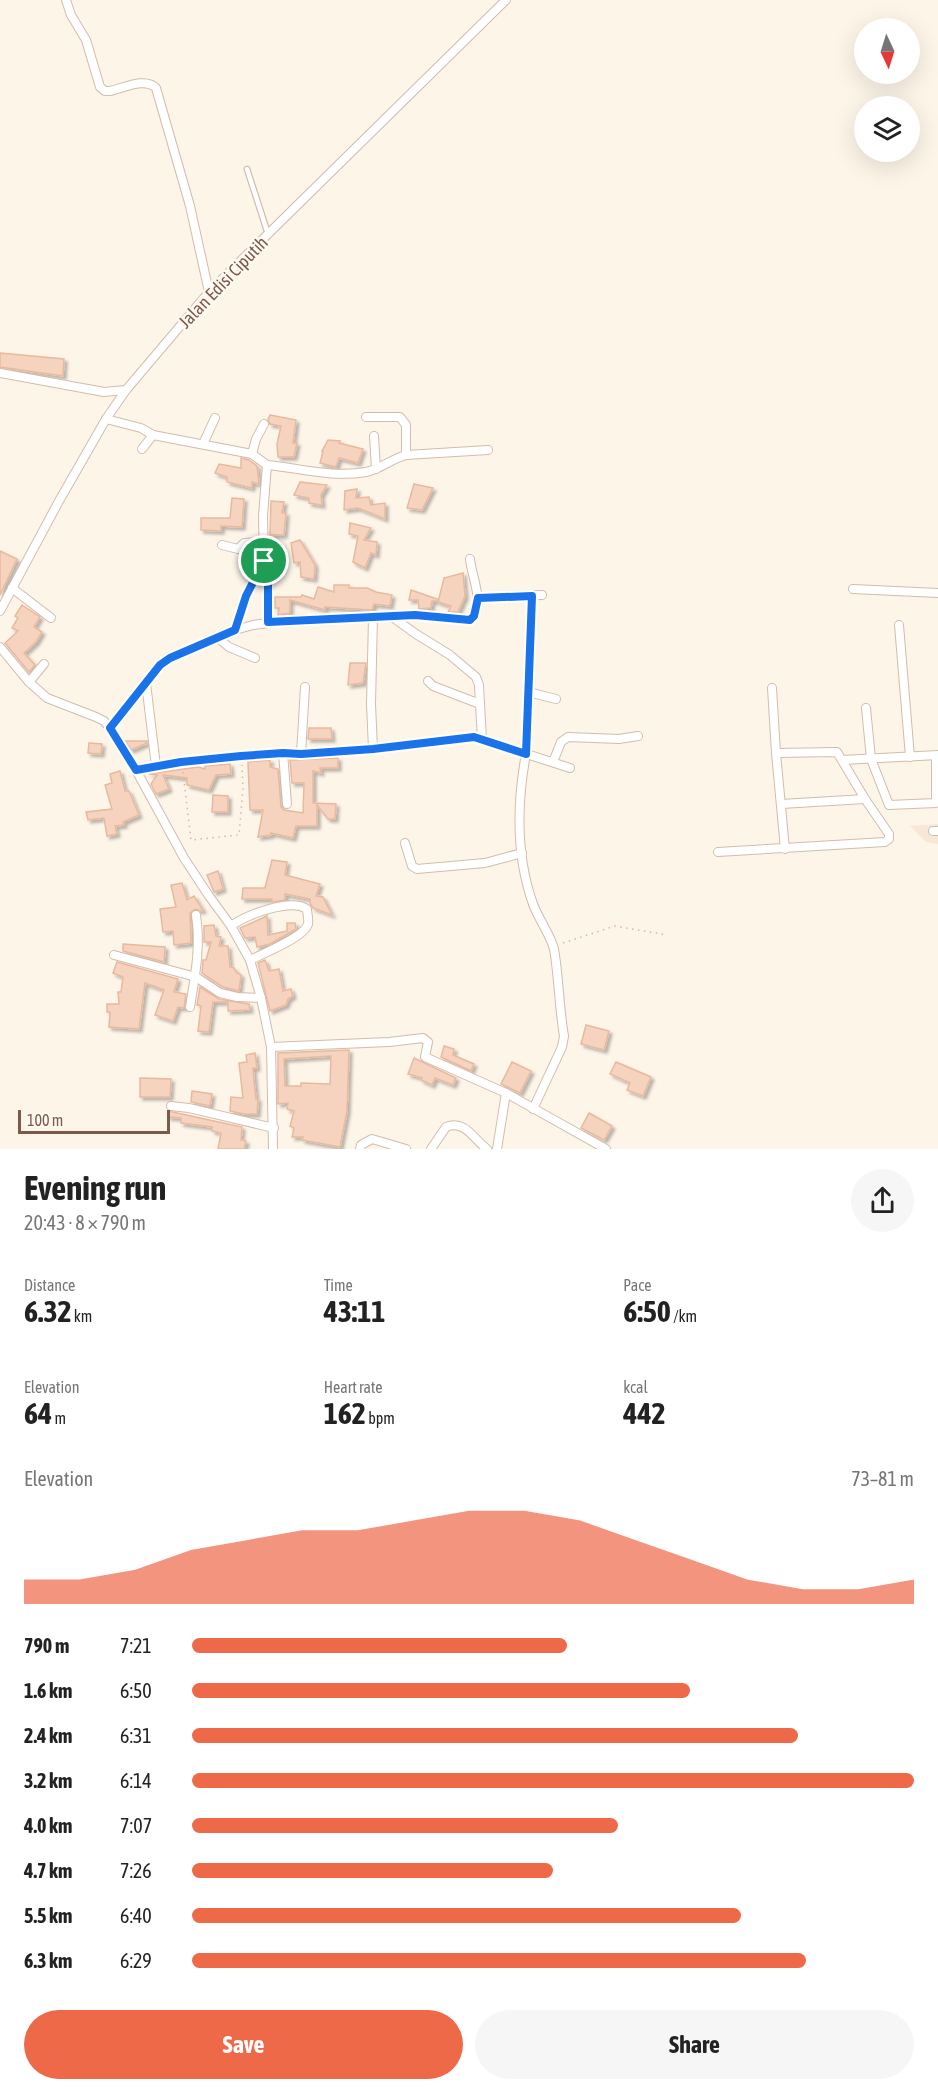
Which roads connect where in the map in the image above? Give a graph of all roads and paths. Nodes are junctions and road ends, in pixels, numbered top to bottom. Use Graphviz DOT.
graph roads {
  1 [pos="66,0"];
  2 [pos="506,0"];
  3 [pos="247,169"];
  4 [pos="268,234"];
  5 [pos="209,292"];
  6 [pos="0,373"];
  7 [pos="126,390"];
  8 [pos="366,417"];
  9 [pos="215,418"];
  10 [pos="106,419"];
  11 [pos="264,424"];
  12 [pos="153,435"];
  13 [pos="374,436"];
  14 [pos="203,444"];
  15 [pos="142,449"];
  16 [pos="488,450"];
  17 [pos="252,454"];
  18 [pos="406,455"];
  19 [pos="267,465"];
  20 [pos="376,469"];
  21 [pos="263,542"];
  22 [pos="222,545"];
  23 [pos="470,559"];
  24 [pos="264,561"];
  25 [pos="12,588"];
  26 [pos="853,589"];
  27 [pos="938,593"];
  28 [pos="542,595"];
  29 [pos="532,596"];
  30 [pos="478,598"];
  31 [pos="1,607"];
  32 [pos="390,616"];
  33 [pos="373,617"];
  34 [pos="51,618"];
  35 [pos="268,622"];
  36 [pos="899,625"];
  37 [pos="235,630"];
  38 [pos="219,638"];
  39 [pos="0,647"];
  40 [pos="255,658"];
  41 [pos="44,664"];
  42 [pos="28,681"];
  43 [pos="428,681"];
  44 [pos="146,683"];
  45 [pos="305,687"];
  46 [pos="772,688"];
  47 [pos="528,692"];
  48 [pos="556,699"];
  49 [pos="480,704"];
  50 [pos="866,708"];
  51 [pos="110,728"];
  52 [pos="638,736"];
  53 [pos="482,739"];
  54 [pos="373,749"];
  55 [pos="283,753"];
  56 [pos="776,753"];
  57 [pos="301,754"];
  58 [pos="526,754"];
  59 [pos="937,755"];
  60 [pos="241,756"];
  61 [pos="910,757"];
  62 [pos="870,759"];
  63 [pos="842,760"];
  64 [pos="181,762"];
  65 [pos="553,762"];
  66 [pos="156,766"];
  67 [pos="570,768"];
  68 [pos="136,770"];
  69 [pos="865,799"];
  70 [pos="287,804"];
  71 [pos="781,804"];
  72 [pos="405,843"];
  73 [pos="785,849"];
  74 [pos="718,852"];
  75 [pos="522,853"];
  76 [pos="196,915"];
  77 [pos="231,926"];
  78 [pos="667,935"];
  79 [pos="554,947"];
  80 [pos="114,955"];
  81 [pos="250,960"];
  82 [pos="196,977"];
  83 [pos="261,998"];
  84 [pos="190,1007"];
  85 [pos="272,1047"];
  86 [pos="506,1093"];
  87 [pos="171,1106"];
  88 [pos="533,1109"];
  89 [pos="274,1128"];
  90 [pos="273,1149"];
  91 [pos="360,1149"];
  92 [pos="406,1149"];
  93 [pos="431,1149"];
  94 [pos="487,1149"];
  95 [pos="497,1149"];
  96 [pos="606,1149"];
  1 -- 5 [label="street"];
  2 -- 4 [label="street, Jalan Edisi Ciputih"];
  3 -- 4 [label="lane"];
  4 -- 5 [label="street, Jalan Edisi Ciputih"];
  5 -- 7 [label="street, Jalan Edisi Ciputih"];
  6 -- 7 [label="street"];
  7 -- 10 [label="street, Jalan Edisi Ciputih"];
  8 -- 18 [label="street"];
  9 -- 14 [label="street"];
  10 -- 12 [label="street"];
  10 -- 25 [label="street, Jalan Edisi Ciputih"];
  11 -- 17 [label="street"];
  12 -- 14 [label="street"];
  12 -- 15 [label="street"];
  13 -- 20 [label="street"];
  14 -- 17 [label="street"];
  16 -- 18 [label="street"];
  17 -- 19 [label="street"];
  18 -- 20 [label="street"];
  19 -- 20 [label="street"];
  19 -- 21 [label="street"];
  21 -- 22 [label="street"];
  21 -- 24 [label="street"];
  23 -- 30 [label="street"];
  24 -- 35 [label="street"];
  24 -- 37 [label="street"];
  25 -- 31 [label="street, Jalan Edisi Ciputih"];
  25 -- 34 [label="street"];
  26 -- 27 [label="street"];
  28 -- 29 [label="street"];
  29 -- 30 [label="street"];
  29 -- 47 [label="street"];
  30 -- 32 [label="street"];
  32 -- 33 [label="street"];
  32 -- 49 [label="street"];
  33 -- 35 [label="street"];
  33 -- 54 [label="street"];
  35 -- 37 [label="street"];
  36 -- 61 [label="street"];
  37 -- 38 [label="street"];
  38 -- 40 [label="street"];
  38 -- 44 [label="street"];
  39 -- 42 [label="street"];
  41 -- 42 [label="street"];
  42 -- 51 [label="street"];
  43 -- 49 [label="street"];
  44 -- 51 [label="street"];
  44 -- 66 [label="street"];
  45 -- 57 [label="street"];
  46 -- 56 [label="street"];
  47 -- 48 [label="street"];
  47 -- 58 [label="street"];
  49 -- 53 [label="street"];
  50 -- 62 [label="street"];
  51 -- 68 [label="street"];
  52 -- 65 [label="street"];
  53 -- 54 [label="street"];
  53 -- 58 [label="street"];
  54 -- 57 [label="street"];
  55 -- 57 [label="street"];
  55 -- 60 [label="street"];
  55 -- 70 [label="street"];
  56 -- 63 [label="street"];
  56 -- 71 [label="street"];
  58 -- 65 [label="street"];
  58 -- 75 [label="street"];
  59 -- 61 [label="street"];
  59 -- 62 [label="street"];
  60 -- 64 [label="street"];
  60 -- 64 [label="path"];
  61 -- 62 [label="street"];
  62 -- 63 [label="street"];
  63 -- 69 [label="street"];
  64 -- 66 [label="street"];
  65 -- 67 [label="street"];
  66 -- 68 [label="street"];
  68 -- 77 [label="street"];
  69 -- 71 [label="street"];
  69 -- 73 [label="street"];
  71 -- 73 [label="street"];
  72 -- 75 [label="street"];
  73 -- 74 [label="street"];
  75 -- 79 [label="street"];
  76 -- 82 [label="street"];
  77 -- 81 [label="street"];
  77 -- 81 [label="street"];
  78 -- 79 [label="path"];
  79 -- 88 [label="street"];
  80 -- 82 [label="street"];
  81 -- 83 [label="street"];
  82 -- 83 [label="street"];
  82 -- 84 [label="street"];
  83 -- 85 [label="street"];
  85 -- 86 [label="street"];
  85 -- 89 [label="street"];
  86 -- 88 [label="street"];
  86 -- 95 [label="street"];
  87 -- 89 [label="street"];
  88 -- 96 [label="street"];
  89 -- 90 [label="street"];
  91 -- 92 [label="street"];
  93 -- 94 [label="street"];
}
